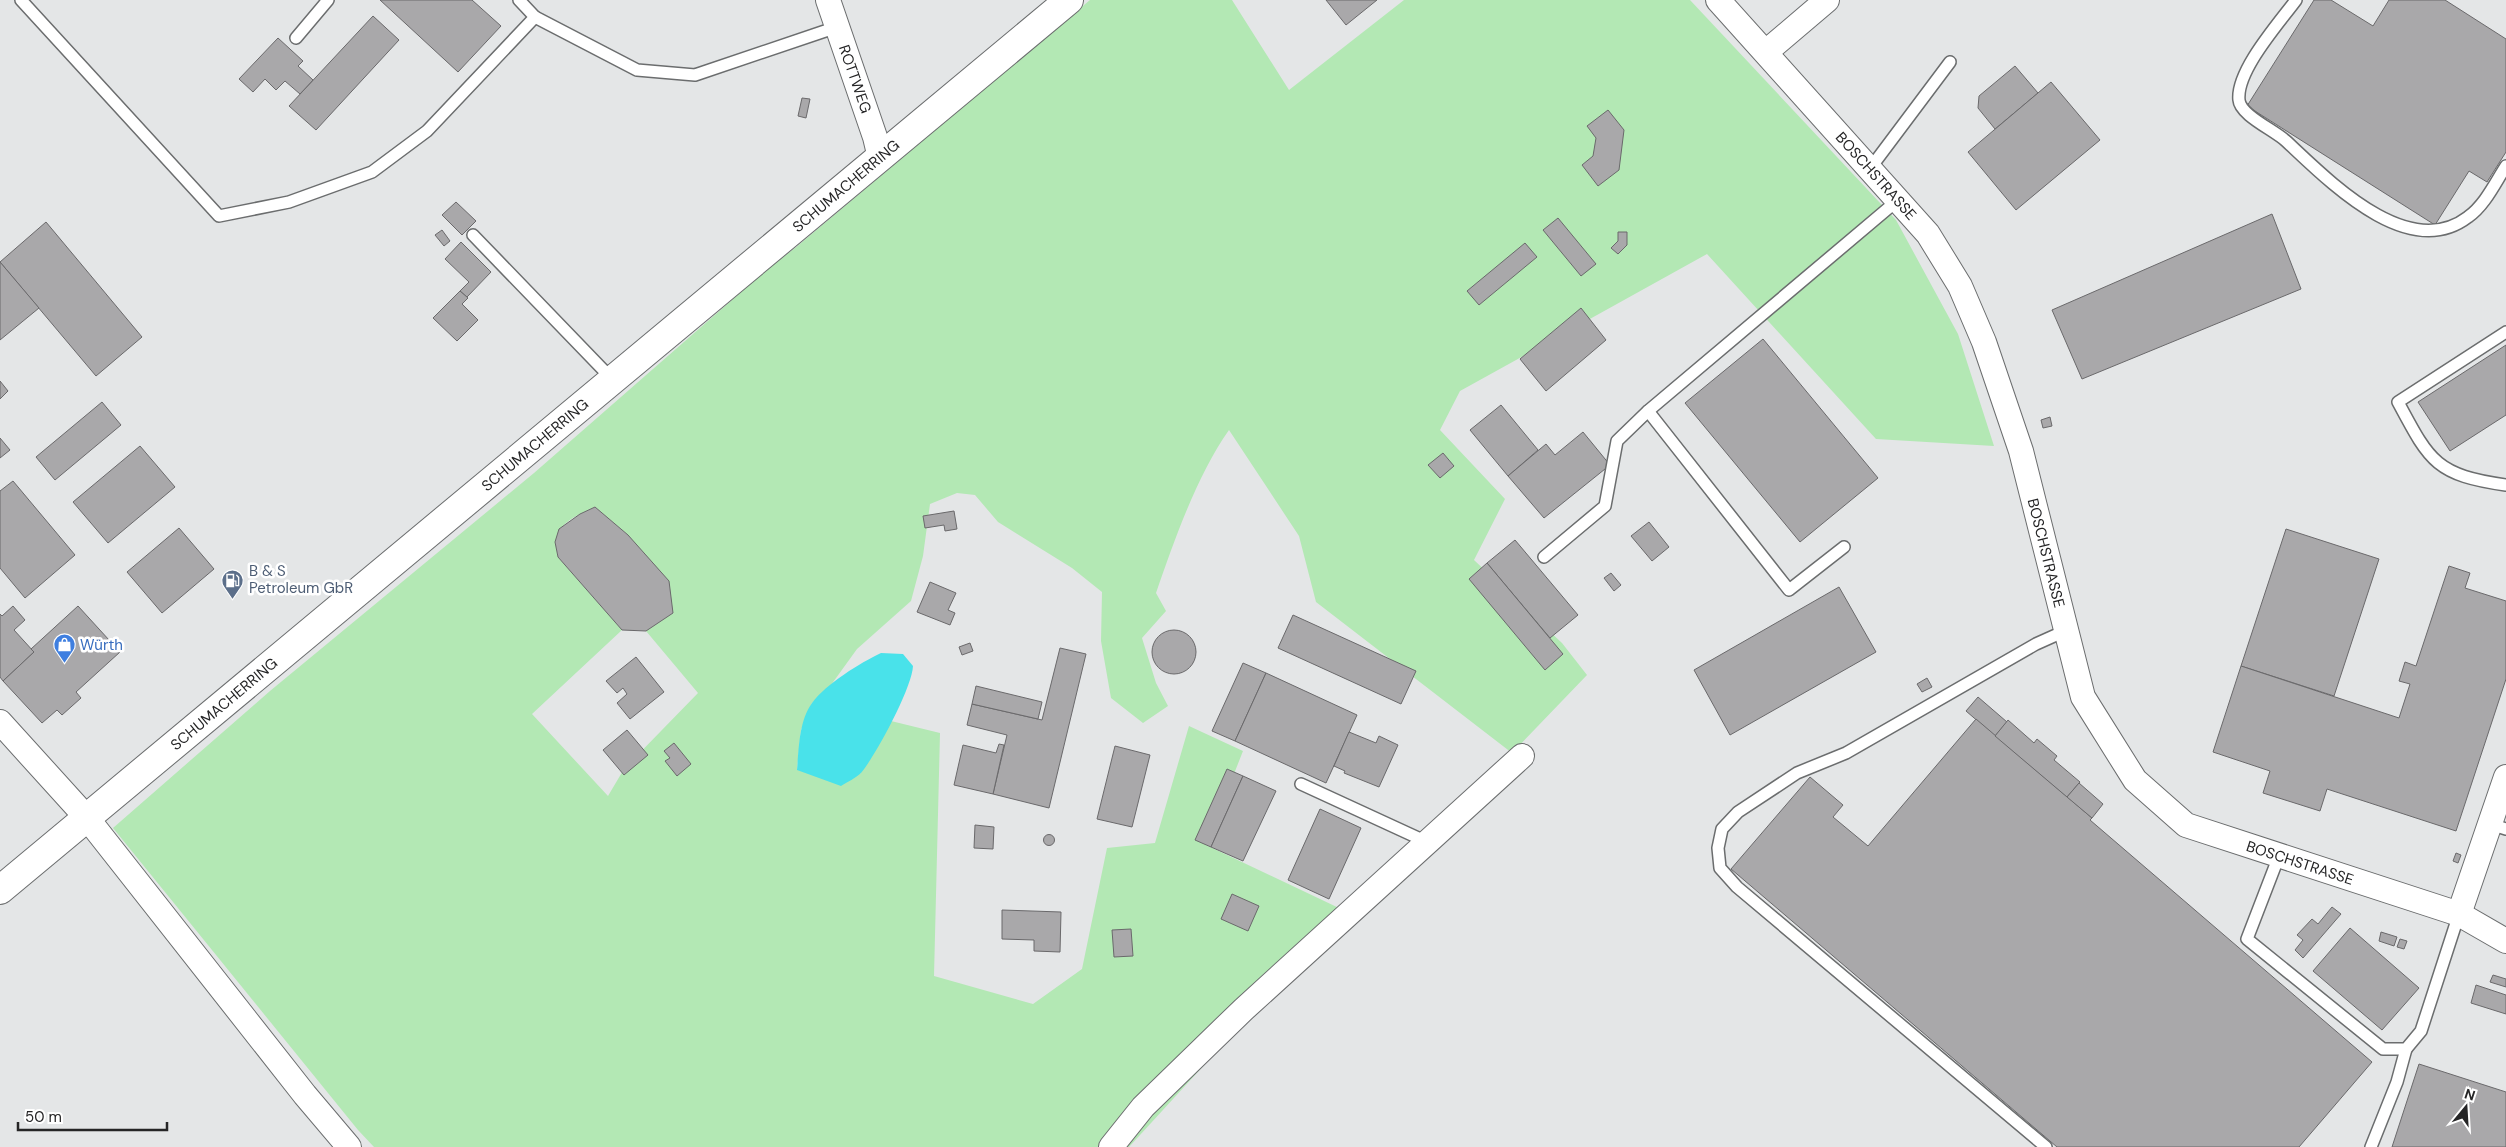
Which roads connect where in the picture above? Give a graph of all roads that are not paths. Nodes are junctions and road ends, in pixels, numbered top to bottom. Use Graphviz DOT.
graph roads {
  1 [pos="22,0"];
  2 [pos="328,0"];
  3 [pos="519,0"];
  4 [pos="828,0"];
  5 [pos="1069,0"];
  6 [pos="1718,0"];
  7 [pos="1827,0"];
  8 [pos="2296,0"];
  9 [pos="535,17"];
  10 [pos="837,27"];
  11 [pos="296,38"];
  12 [pos="1766,52"];
  13 [pos="1950,62"];
  14 [pos="880,158"];
  15 [pos="2506,166"];
  16 [pos="1869,170"];
  17 [pos="1898,200"];
  18 [pos="473,234"];
  19 [pos="2506,332"];
  20 [pos="613,380"];
  21 [pos="1648,411"];
  22 [pos="2506,485"];
  23 [pos="1844,547"];
  24 [pos="1544,557"];
  25 [pos="2065,631"];
  26 [pos="0,722"];
  27 [pos="1522,756"];
  28 [pos="1301,784"];
  29 [pos="2505,785"];
  30 [pos="87,818"];
  31 [pos="2498,826"];
  32 [pos="1427,842"];
  33 [pos="2279,856"];
  34 [pos="0,890"];
  35 [pos="2459,914"];
  36 [pos="2506,941"];
  37 [pos="2406,1049"];
  38 [pos="349,1147"];
  39 [pos="1111,1147"];
  40 [pos="2046,1147"];
  41 [pos="2371,1147"];
  1 -- 9 [label="lane"];
  2 -- 11 [label="lane"];
  3 -- 9 [label="lane"];
  4 -- 10 [label="street, ROTTWEG"];
  5 -- 14 [label="main road, SCHUMACHERRING"];
  6 -- 12 [label="street, BOSCHSTRASSE"];
  7 -- 12 [label="street"];
  8 -- 15 [label="lane"];
  9 -- 10 [label="lane"];
  10 -- 14 [label="street, ROTTWEG"];
  12 -- 16 [label="street, BOSCHSTRASSE"];
  13 -- 16 [label="lane"];
  14 -- 20 [label="main road, SCHUMACHERRING"];
  16 -- 17 [label="street, BOSCHSTRASSE"];
  17 -- 21 [label="lane"];
  17 -- 25 [label="street, BOSCHSTRASSE"];
  18 -- 20 [label="lane"];
  19 -- 22 [label="lane"];
  20 -- 30 [label="main road, SCHUMACHERRING"];
  21 -- 23 [label="lane"];
  21 -- 24 [label="lane"];
  25 -- 33 [label="street, BOSCHSTRASSE"];
  25 -- 40 [label="lane"];
  26 -- 30 [label="street"];
  27 -- 32 [label="street"];
  28 -- 32 [label="lane"];
  29 -- 31 [label="street"];
  30 -- 34 [label="main road, SCHUMACHERRING"];
  30 -- 38 [label="street"];
  31 -- 35 [label="street"];
  32 -- 39 [label="street"];
  33 -- 35 [label="street, BOSCHSTRASSE"];
  33 -- 37 [label="lane"];
  35 -- 36 [label="street, BOSCHSTRASSE"];
  35 -- 37 [label="lane"];
  37 -- 41 [label="lane"];
}
